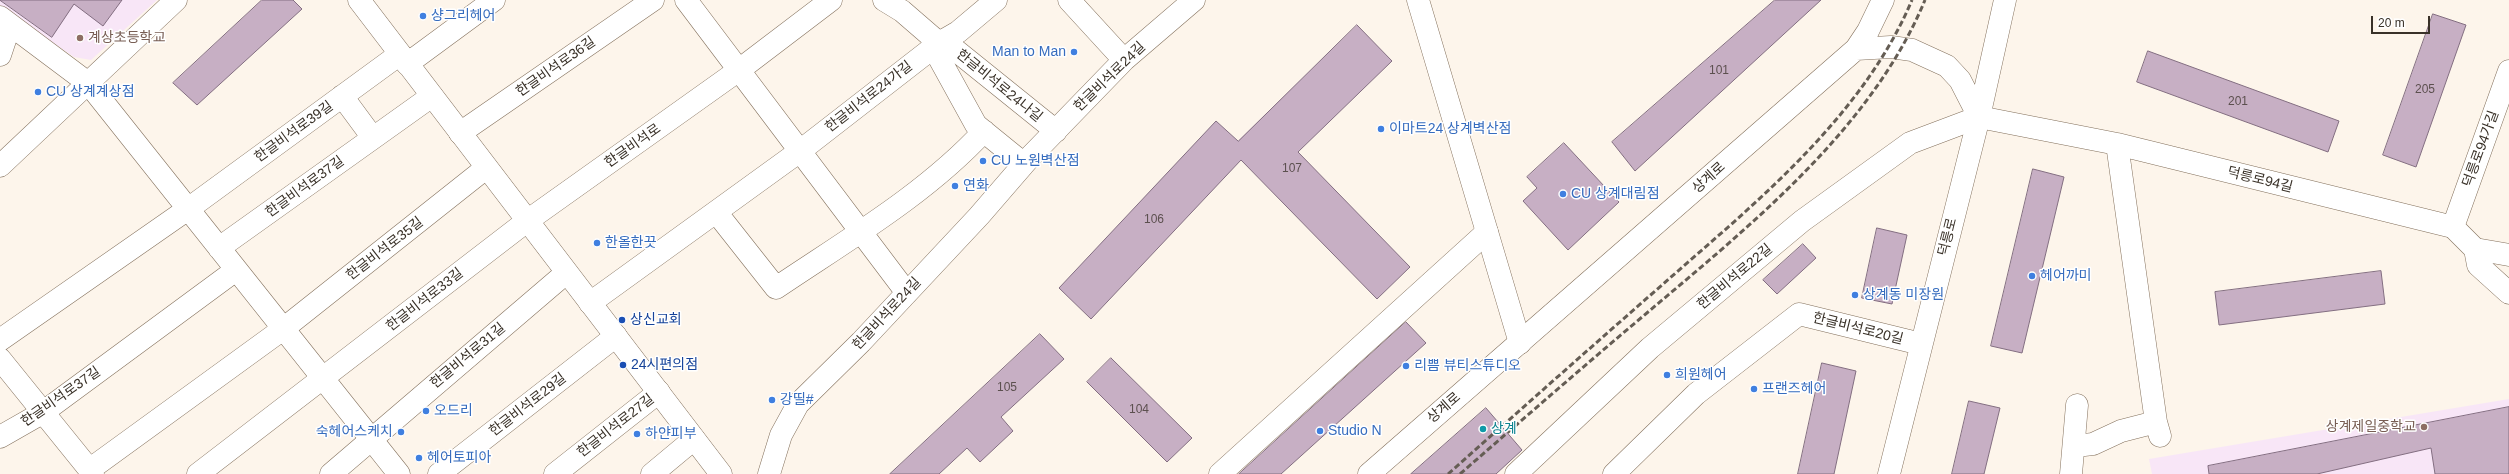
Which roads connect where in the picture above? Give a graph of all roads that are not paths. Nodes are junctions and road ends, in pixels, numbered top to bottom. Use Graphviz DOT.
graph roads {
  1 [pos="176,0"];
  2 [pos="359,0"];
  3 [pos="494,0"];
  4 [pos="653,0"];
  5 [pos="686,0"];
  6 [pos="831,0"];
  7 [pos="884,0"];
  8 [pos="996,0"];
  9 [pos="1069,0"];
  10 [pos="1418,0"];
  11 [pos="1883,0"];
  12 [pos="2005,0"];
  13 [pos="1181,3"];
  14 [pos="5,21"];
  15 [pos="938,43"];
  16 [pos="1856,49"];
  17 [pos="0,55"];
  18 [pos="404,59"];
  19 [pos="1124,60"];
  20 [pos="739,70"];
  21 [pos="2509,71"];
  22 [pos="88,83"];
  23 [pos="342,96"];
  24 [pos="432,96"];
  25 [pos="1979,117"];
  26 [pos="984,131"];
  27 [pos="1056,131"];
  28 [pos="460,133"];
  29 [pos="373,138"];
  30 [pos="2118,144"];
  31 [pos="800,151"];
  32 [pos="1024,164"];
  33 [pos="0,166"];
  34 [pos="486,168"];
  35 [pos="188,209"];
  36 [pos="716,212"];
  37 [pos="526,221"];
  38 [pos="2453,227"];
  39 [pos="860,232"];
  40 [pos="1487,232"];
  41 [pos="219,248"];
  42 [pos="2474,249"];
  43 [pos="2509,255"];
  44 [pos="236,270"];
  45 [pos="566,273"];
  46 [pos="907,293"];
  47 [pos="2509,293"];
  48 [pos="590,303"];
  49 [pos="283,329"];
  50 [pos="616,336"];
  51 [pos="0,340"];
  52 [pos="1520,343"];
  53 [pos="1921,344"];
  54 [pos="0,358"];
  55 [pos="323,380"];
  56 [pos="659,392"];
  57 [pos="2077,405"];
  58 [pos="42,413"];
  59 [pos="0,437"];
  60 [pos="694,439"];
  61 [pos="370,440"];
  62 [pos="2074,446"];
  63 [pos="91,472"];
  64 [pos="198,474"];
  65 [pos="331,474"];
  66 [pos="399,474"];
  67 [pos="439,474"];
  68 [pos="555,474"];
  69 [pos="652,474"];
  70 [pos="721,474"];
  71 [pos="769,474"];
  72 [pos="1220,474"];
  73 [pos="1369,474"];
  74 [pos="1516,474"];
  75 [pos="1614,474"];
  76 [pos="1889,474"];
  77 [pos="2071,474"];
  1 -- 22 [label="street"];
  2 -- 18 [label="street"];
  3 -- 18 [label="street"];
  4 -- 28 [label="street, 한글비석로36길"];
  5 -- 20 [label="street"];
  6 -- 20 [label="street"];
  7 -- 15 [label="street, 한글비석로24나길"];
  8 -- 15 [label="street, 한글비석로24나길"];
  9 -- 19 [label="street"];
  10 -- 40 [label="street"];
  11 -- 16 [label="street, 상계로"];
  12 -- 25 [label="street, 덕릉로"];
  13 -- 19 [label="street, 한글비석로24길"];
  14 -- 17 [label="street"];
  14 -- 22 [label="street"];
  15 -- 26 [label="street"];
  15 -- 27 [label="street, 한글비석로24나길"];
  15 -- 31 [label="street, 한글비석로24가길"];
  16 -- 25 [label="street"];
  16 -- 52 [label="street, 상계로"];
  18 -- 23 [label="street, 한글비석로39길"];
  18 -- 24 [label="street"];
  19 -- 27 [label="street, 한글비석로24길"];
  20 -- 31 [label="street"];
  20 -- 37 [label="street, 한글비석로"];
  21 -- 38 [label="street, 덕릉로94가길"];
  22 -- 33 [label="street"];
  22 -- 35 [label="street"];
  23 -- 29 [label="street"];
  23 -- 35 [label="street, 한글비석로39길"];
  24 -- 28 [label="street"];
  24 -- 29 [label="street, 한글비석로37길"];
  25 -- 30 [label="street, 덕릉로94길"];
  25 -- 53 [label="street, 덕릉로"];
  25 -- 74 [label="street, 한글비석로22길"];
  26 -- 32 [label="street"];
  26 -- 39 [label="street"];
  27 -- 32 [label="street, 한글비석로24길"];
  28 -- 34 [label="street"];
  29 -- 41 [label="street, 한글비석로37길"];
  30 -- 38 [label="street, 덕릉로94길"];
  30 -- 62 [label="street"];
  31 -- 36 [label="street"];
  31 -- 39 [label="street"];
  32 -- 46 [label="street, 한글비석로24길"];
  34 -- 37 [label="street"];
  34 -- 49 [label="street, 한글비석로35길"];
  35 -- 41 [label="street"];
  35 -- 51 [label="street, 한글비석로39길"];
  36 -- 39 [label="street"];
  36 -- 48 [label="street"];
  37 -- 45 [label="street"];
  37 -- 55 [label="street, 한글비석로33길"];
  38 -- 42 [label="street"];
  39 -- 46 [label="street"];
  40 -- 52 [label="street"];
  40 -- 72 [label="street"];
  41 -- 44 [label="street"];
  42 -- 43 [label="street"];
  42 -- 47 [label="street"];
  44 -- 49 [label="street"];
  44 -- 58 [label="street, 한글비석로37길"];
  45 -- 48 [label="street"];
  45 -- 61 [label="street, 한글비석로31길"];
  46 -- 71 [label="street, 한글비석로24길"];
  48 -- 50 [label="street"];
  49 -- 55 [label="street"];
  49 -- 63 [label="street, 한글비석로35길"];
  50 -- 56 [label="street"];
  50 -- 67 [label="street, 한글비석로29길"];
  52 -- 73 [label="street, 상계로"];
  53 -- 75 [label="street, 한글비석로20길"];
  53 -- 76 [label="street, 덕릉로"];
  54 -- 58 [label="street"];
  55 -- 61 [label="street"];
  55 -- 64 [label="street, 한글비석로33길"];
  56 -- 60 [label="street"];
  56 -- 68 [label="street, 한글비석로27길"];
  57 -- 62 [label="street"];
  58 -- 59 [label="street, 한글비석로37길"];
  58 -- 63 [label="street"];
  60 -- 69 [label="street"];
  60 -- 70 [label="street"];
  61 -- 65 [label="street, 한글비석로31길"];
  61 -- 66 [label="street"];
  62 -- 77 [label="street"];
}
